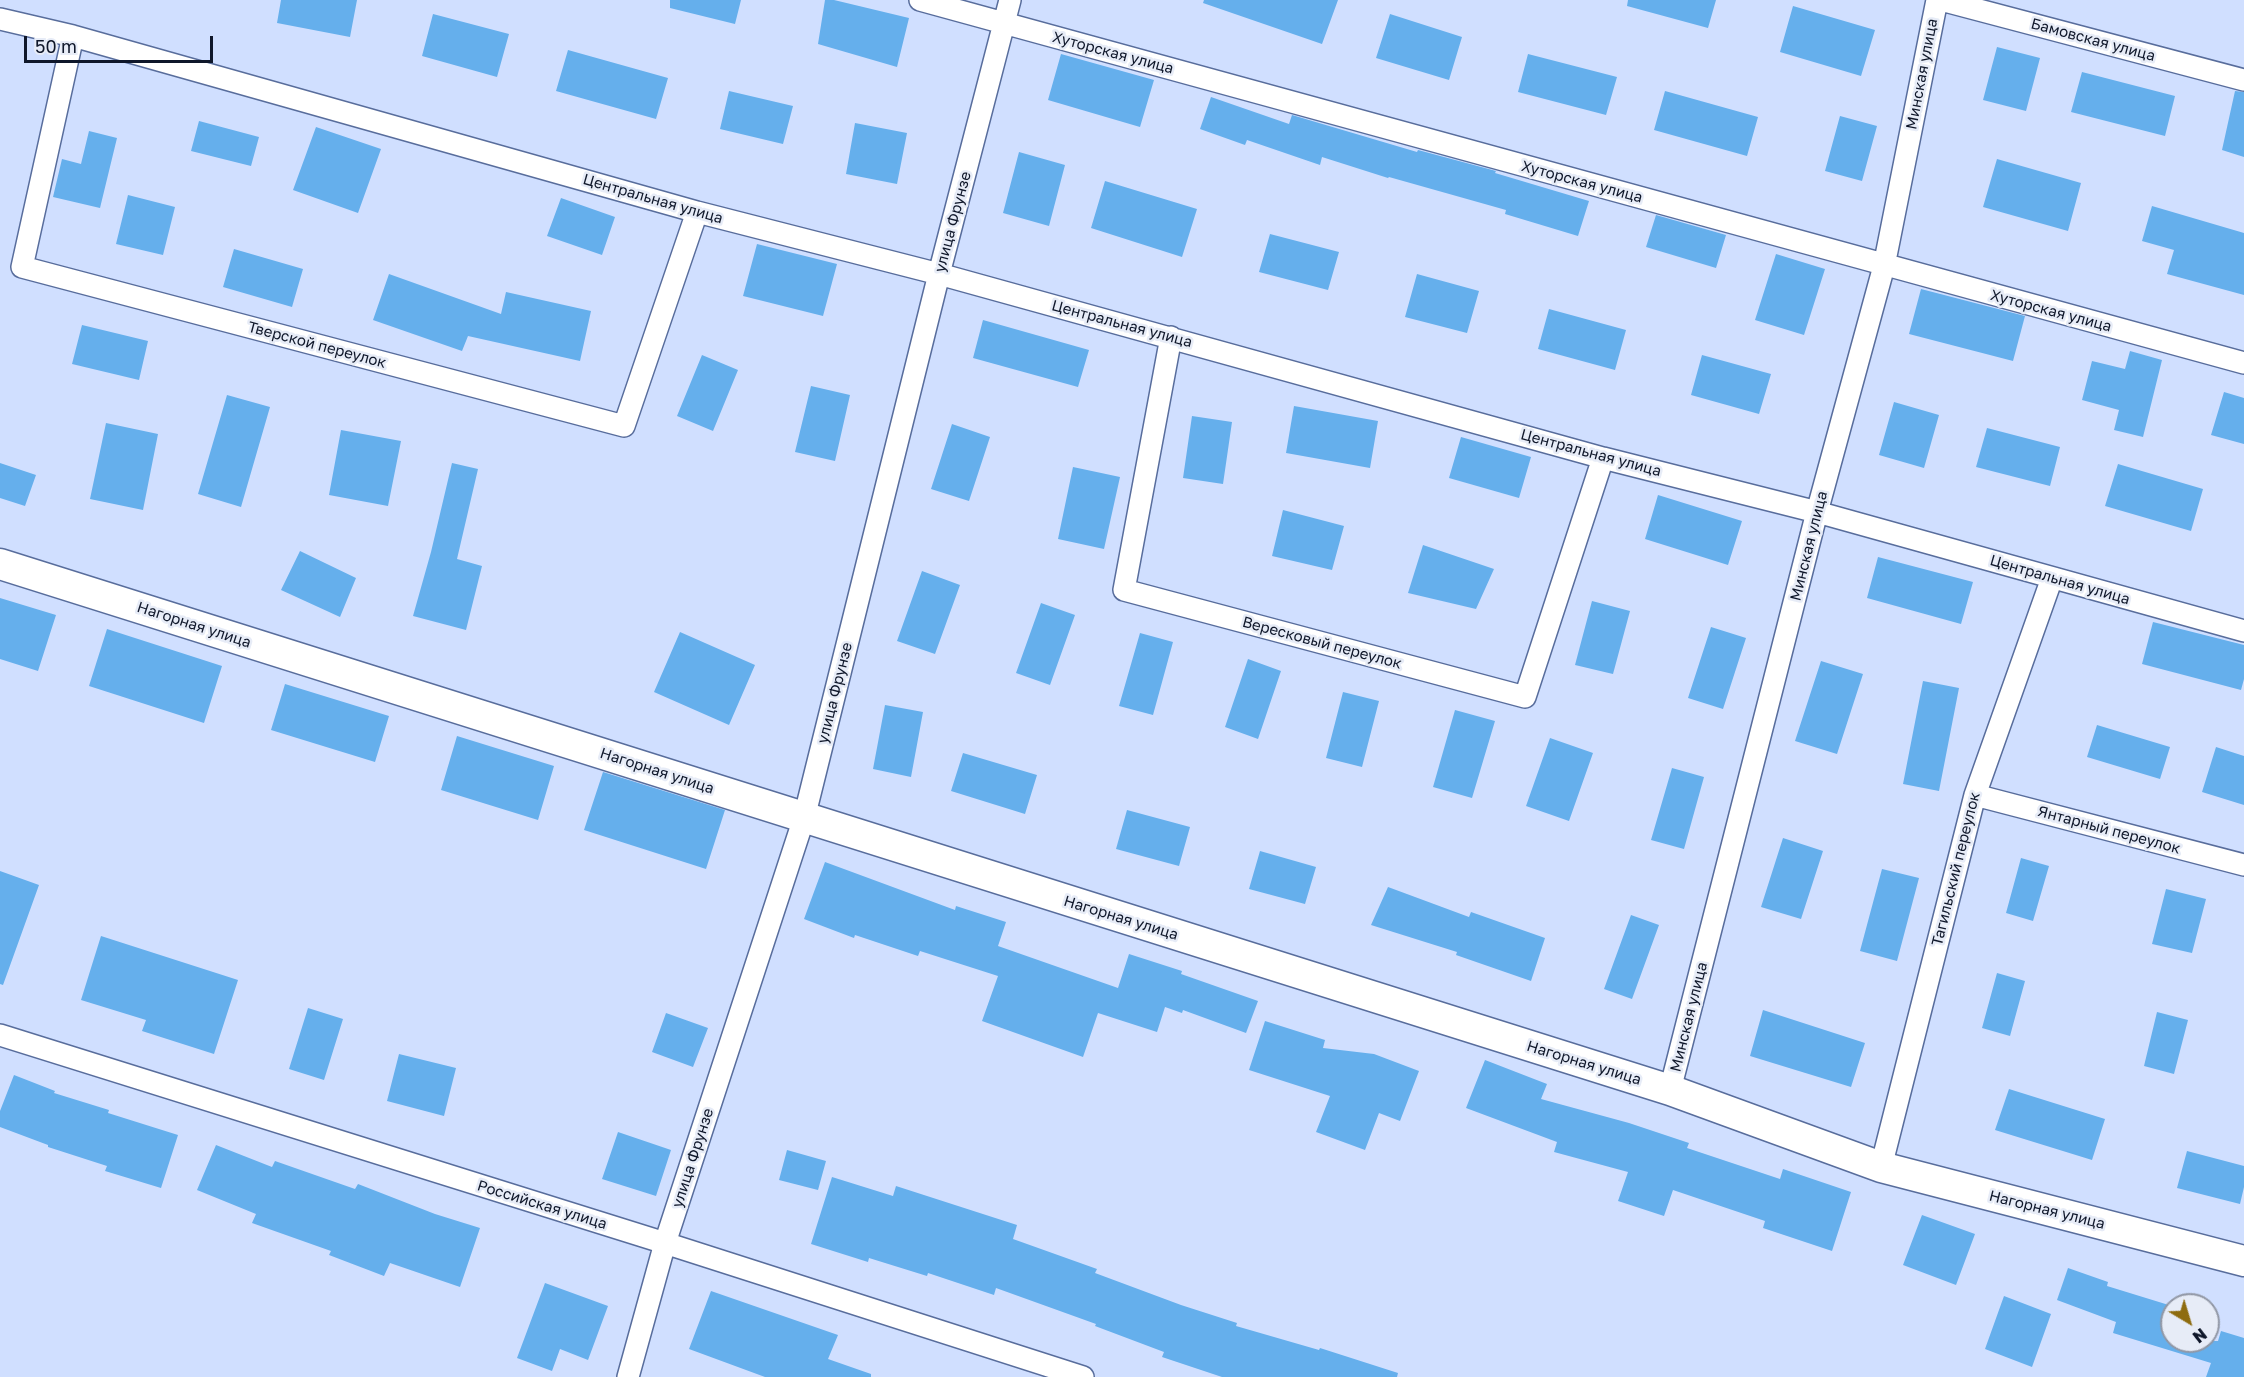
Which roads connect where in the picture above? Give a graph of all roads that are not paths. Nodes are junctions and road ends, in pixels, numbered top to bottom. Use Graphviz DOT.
graph roads {
  1 [pos="920,0"];
  2 [pos="1010,0"];
  3 [pos="1936,0"];
  4 [pos="1941,0"];
  5 [pos="0,19"];
  6 [pos="1005,23"];
  7 [pos="73,36"];
  8 [pos="2244,80"];
  9 [pos="696,212"];
  10 [pos="1884,266"];
  11 [pos="939,274"];
  12 [pos="1171,337"];
  13 [pos="2244,363"];
  14 [pos="1603,458"];
  15 [pos="1817,512"];
  16 [pos="0,564"];
  17 [pos="2052,578"];
  18 [pos="2244,631"];
  19 [pos="1974,795"];
  20 [pos="804,818"];
  21 [pos="2244,865"];
  22 [pos="0,1035"];
  23 [pos="1670,1090"];
  24 [pos="1881,1167"];
  25 [pos="665,1243"];
  26 [pos="2244,1260"];
  27 [pos="628,1377"];
  28 [pos="1083,1377"];
  1 -- 6 [label="street, Хуторская улица"];
  2 -- 6 [label="street, улица Фрунзе"];
  3 -- 10 [label="street, Минская улица"];
  4 -- 8 [label="street, Бамовская улица"];
  5 -- 7 [label="street, Центральная улица"];
  6 -- 10 [label="street, Хуторская улица"];
  6 -- 11 [label="street, улица Фрунзе"];
  7 -- 9 [label="street, Центральная улица"];
  7 -- 9 [label="street, Тверской переулок"];
  9 -- 11 [label="street, Центральная улица"];
  10 -- 13 [label="street, Хуторская улица"];
  10 -- 15 [label="street, Минская улица"];
  11 -- 12 [label="street, Центральная улица"];
  11 -- 20 [label="street, улица Фрунзе"];
  12 -- 14 [label="street, Центральная улица"];
  12 -- 14 [label="street, Вересковый переулок"];
  14 -- 15 [label="street, Центральная улица"];
  15 -- 17 [label="street, Центральная улица"];
  15 -- 23 [label="street, Минская улица"];
  16 -- 20 [label="street, Нагорная улица"];
  17 -- 18 [label="street, Центральная улица"];
  17 -- 19 [label="street, Тагильский переулок"];
  19 -- 21 [label="street, Янтарный переулок"];
  19 -- 24 [label="street, Тагильский переулок"];
  20 -- 23 [label="street, Нагорная улица"];
  20 -- 25 [label="street, улица Фрунзе"];
  22 -- 25 [label="street, Российская улица"];
  23 -- 24 [label="street, Нагорная улица"];
  24 -- 26 [label="street, Нагорная улица"];
  25 -- 27 [label="street, улица Фрунзе"];
  25 -- 28 [label="street, Российская улица"];
}
